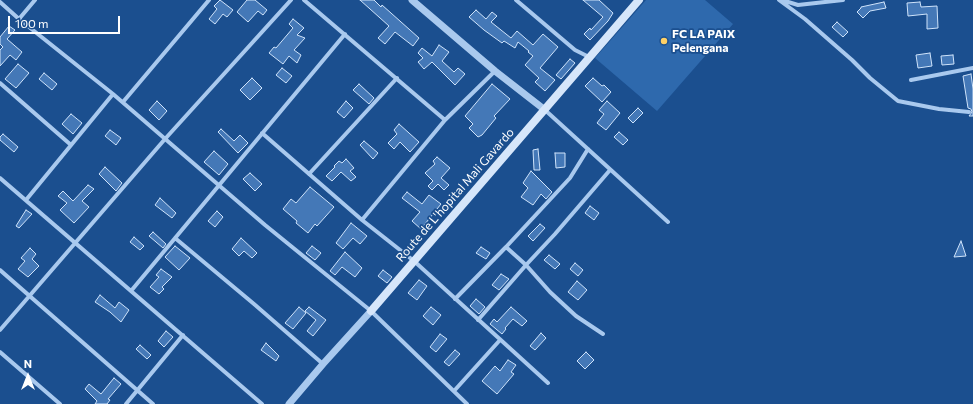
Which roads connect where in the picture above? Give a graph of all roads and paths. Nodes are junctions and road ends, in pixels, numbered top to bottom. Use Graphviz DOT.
graph roads {
  1 [pos="36,0"];
  2 [pos="209,0"];
  3 [pos="291,0"];
  4 [pos="304,0"];
  5 [pos="412,0"];
  6 [pos="516,0"];
  7 [pos="639,0"];
  8 [pos="780,0"];
  9 [pos="843,0"];
  10 [pos="0,2"];
  11 [pos="19,19"];
  12 [pos="345,34"];
  13 [pos="590,57"];
  14 [pos="973,68"];
  15 [pos="495,71"];
  16 [pos="396,78"];
  17 [pos="912,80"];
  18 [pos="0,83"];
  19 [pos="113,94"];
  20 [pos="123,102"];
  21 [pos="544,110"];
  22 [pos="969,112"];
  23 [pos="445,120"];
  24 [pos="262,134"];
  25 [pos="165,139"];
  26 [pos="71,145"];
  27 [pos="588,149"];
  28 [pos="610,170"];
  29 [pos="309,174"];
  30 [pos="0,178"];
  31 [pos="219,185"];
  32 [pos="26,200"];
  33 [pos="362,220"];
  34 [pos="668,222"];
  35 [pos="175,238"];
  36 [pos="76,242"];
  37 [pos="506,247"];
  38 [pos="414,262"];
  39 [pos="526,265"];
  40 [pos="0,270"];
  41 [pos="131,291"];
  42 [pos="29,296"];
  43 [pos="455,299"];
  44 [pos="371,311"];
  45 [pos="478,320"];
  46 [pos="0,330"];
  47 [pos="603,334"];
  48 [pos="183,335"];
  49 [pos="500,340"];
  50 [pos="0,352"];
  51 [pos="323,364"];
  52 [pos="548,383"];
  53 [pos="138,391"];
  54 [pos="454,391"];
  55 [pos="60,404"];
  56 [pos="126,404"];
  57 [pos="153,404"];
  58 [pos="262,404"];
  59 [pos="289,404"];
  60 [pos="467,404"];
  1 -- 11 [label="street"];
  2 -- 20 [label="street"];
  3 -- 25 [label="street"];
  4 -- 12 [label="street"];
  5 -- 15 [label="street"];
  6 -- 13 [label="street"];
  7 -- 13 [label="main road, Route de L'hopital Mali Gavardo"];
  8 -- 9 [label="street"];
  8 -- 22 [label="street"];
  10 -- 11 [label="street"];
  11 -- 19 [label="street"];
  12 -- 16 [label="street"];
  12 -- 24 [label="street"];
  13 -- 21 [label="main road, Route de L'hopital Mali Gavardo"];
  14 -- 17 [label="street"];
  15 -- 21 [label="street"];
  15 -- 23 [label="street"];
  16 -- 23 [label="street"];
  16 -- 29 [label="street"];
  18 -- 26 [label="street"];
  19 -- 20 [label="street"];
  19 -- 26 [label="street"];
  20 -- 25 [label="street"];
  21 -- 27 [label="street"];
  21 -- 38 [label="main road, Route de L'hopital Mali Gavardo"];
  23 -- 33 [label="street"];
  24 -- 29 [label="street"];
  24 -- 31 [label="street"];
  25 -- 31 [label="street"];
  25 -- 36 [label="street"];
  26 -- 32 [label="street"];
  27 -- 28 [label="street"];
  27 -- 37 [label="street"];
  28 -- 34 [label="street"];
  28 -- 39 [label="street"];
  29 -- 33 [label="street"];
  30 -- 32 [label="street"];
  31 -- 35 [label="street"];
  31 -- 44 [label="street"];
  32 -- 36 [label="street"];
  33 -- 38 [label="street"];
  35 -- 41 [label="street"];
  35 -- 51 [label="street"];
  36 -- 41 [label="street"];
  36 -- 42 [label="street"];
  37 -- 39 [label="street"];
  37 -- 43 [label="street"];
  38 -- 43 [label="street"];
  38 -- 44 [label="main road, Route de L'hopital Mali Gavardo"];
  39 -- 45 [label="street"];
  39 -- 47 [label="street"];
  40 -- 42 [label="street"];
  41 -- 48 [label="street"];
  42 -- 46 [label="street"];
  42 -- 53 [label="street"];
  43 -- 45 [label="street"];
  44 -- 51 [label="street, Route de L'hopital Mali Gavardo"];
  44 -- 54 [label="street"];
  45 -- 49 [label="street"];
  48 -- 53 [label="street"];
  48 -- 58 [label="street"];
  49 -- 52 [label="street"];
  49 -- 54 [label="street"];
  50 -- 55 [label="street"];
  51 -- 59 [label="street, Route de L'hopital Mali Gavardo"];
  53 -- 56 [label="street"];
  53 -- 57 [label="street"];
  54 -- 60 [label="street"];
}
